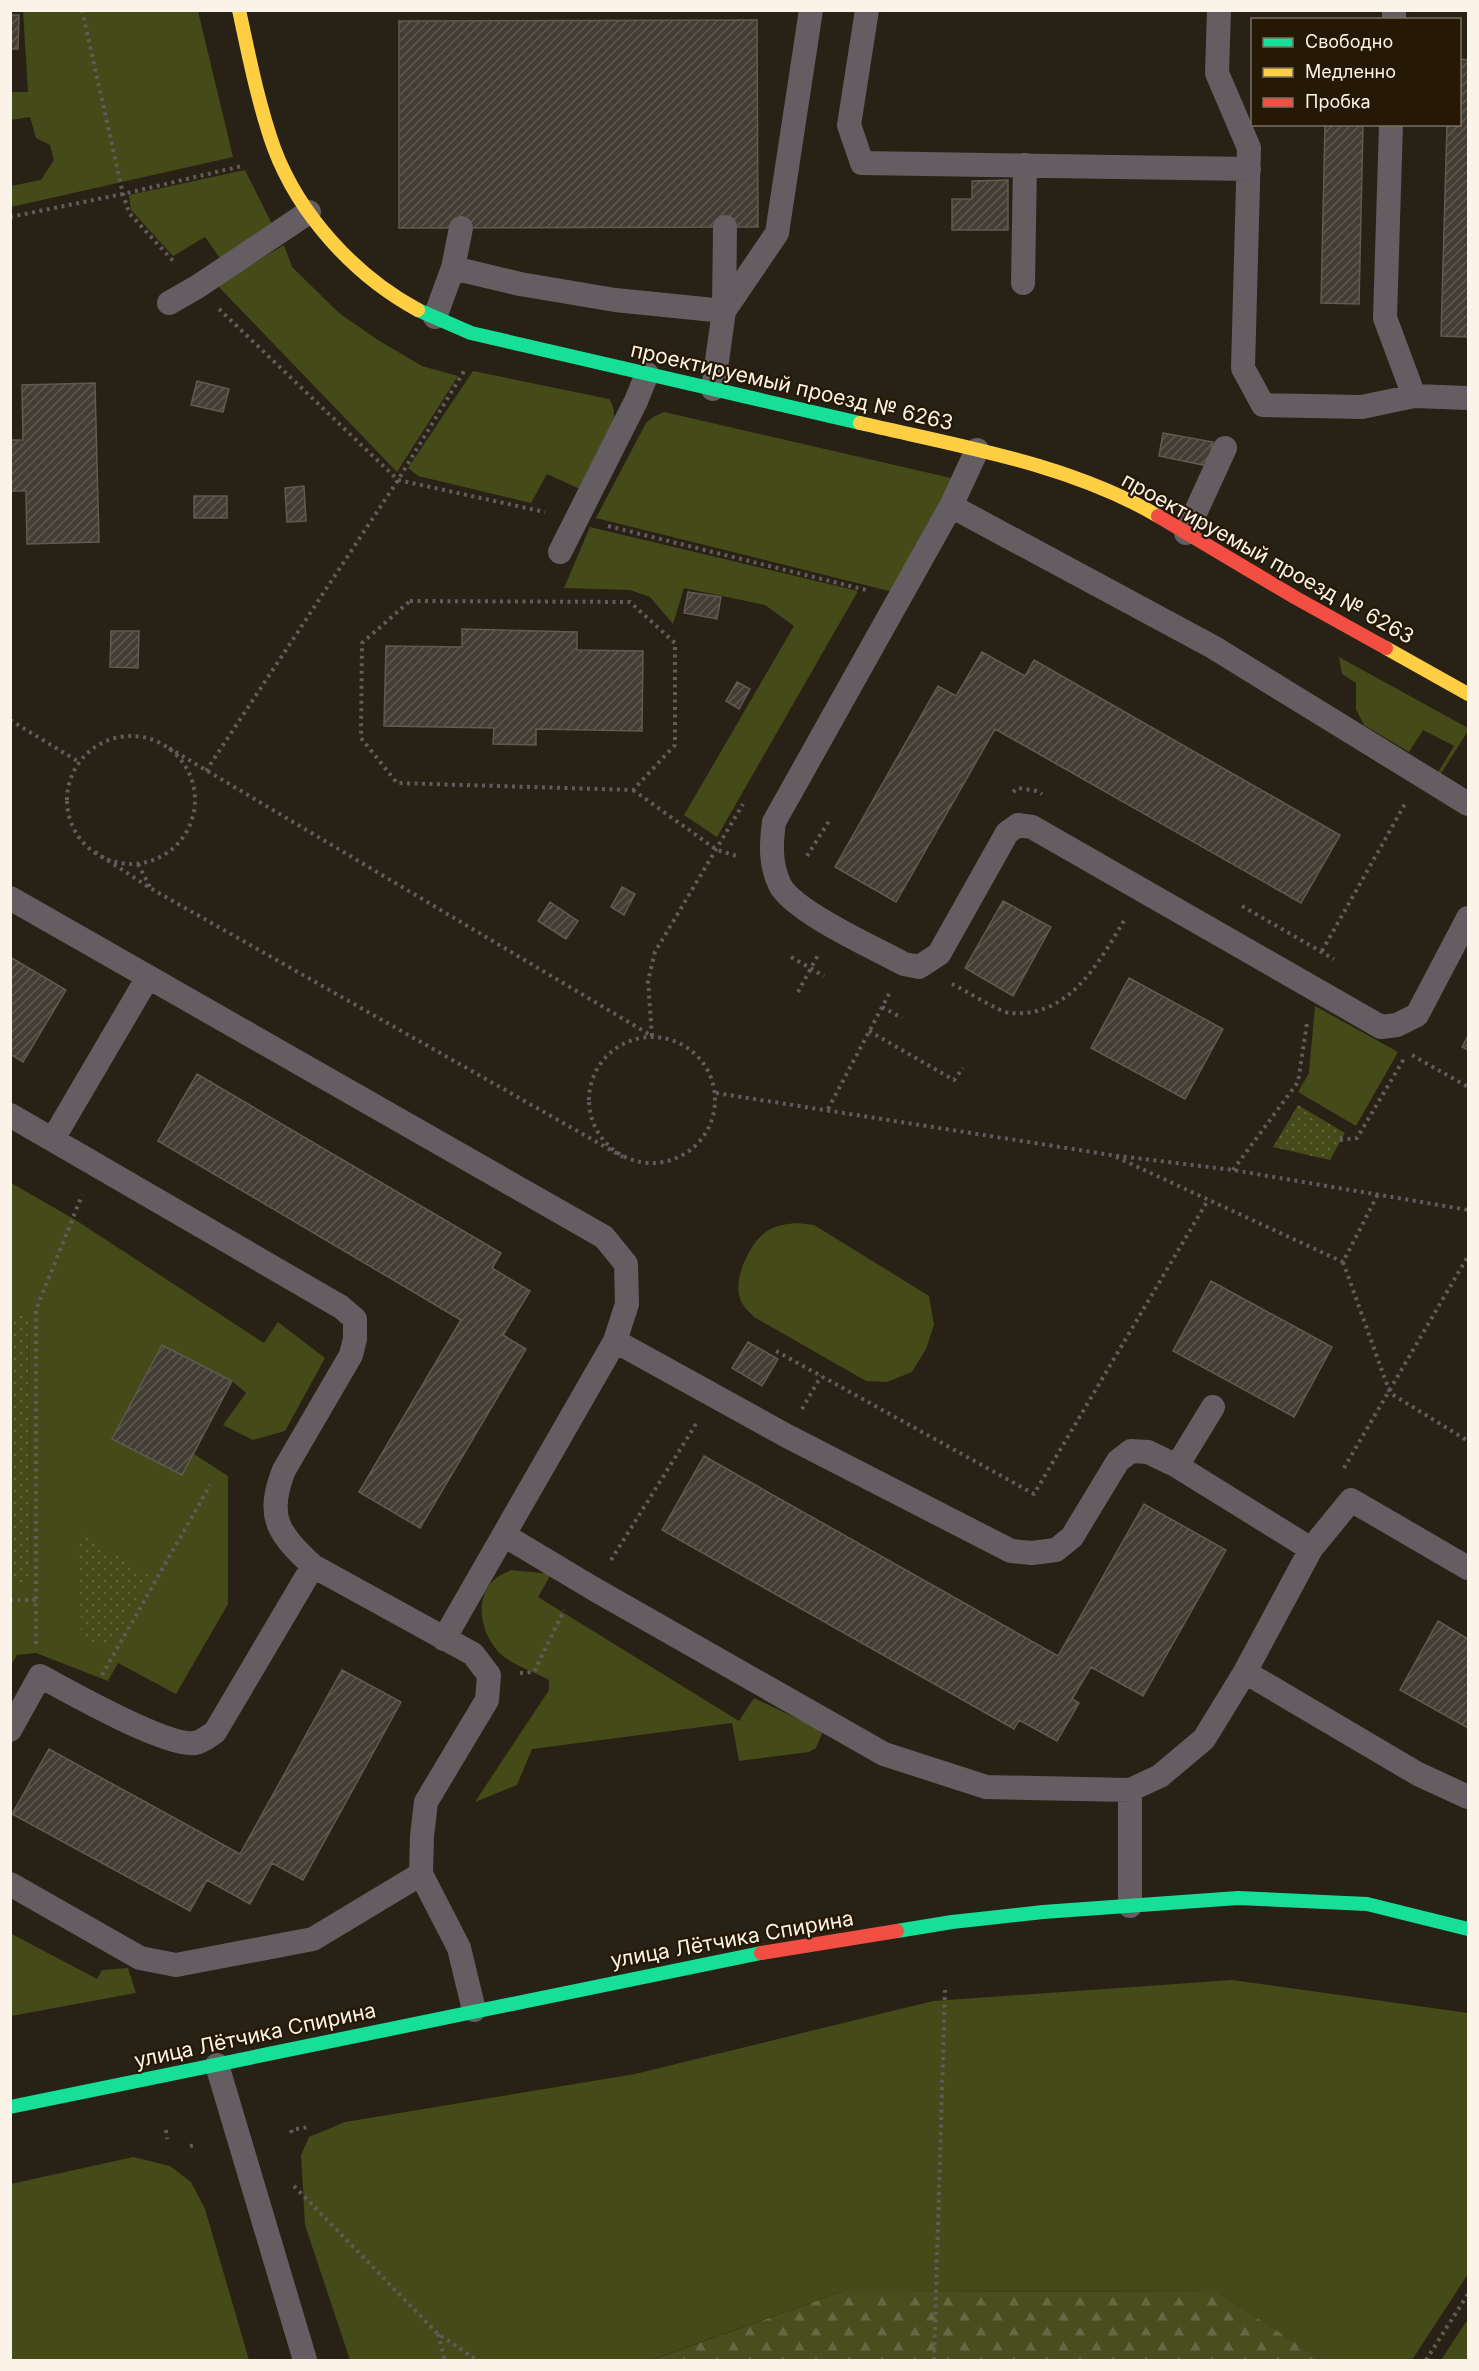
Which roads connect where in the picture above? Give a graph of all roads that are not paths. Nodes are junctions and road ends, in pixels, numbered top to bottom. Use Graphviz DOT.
graph roads {
  1 [pos="239,10"];
  2 [pos="811,10"];
  3 [pos="867,10"];
  4 [pos="1219,10"];
  5 [pos="1391,126"];
  6 [pos="1025,165"];
  7 [pos="1249,169"];
  8 [pos="309,212"];
  9 [pos="725,227"];
  10 [pos="461,228"];
  11 [pos="453,268"];
  12 [pos="1023,283"];
  13 [pos="169,303"];
  14 [pos="724,311"];
  15 [pos="435,317"];
  16 [pos="647,374"];
  17 [pos="712,389"];
  18 [pos="1414,396"];
  19 [pos="1468,398"];
  20 [pos="1225,448"];
  21 [pos="977,450"];
  22 [pos="951,506"];
  23 [pos="1186,532"];
  24 [pos="560,552"];
  25 [pos="1468,694"];
  26 [pos="1468,804"];
  27 [pos="10,898"];
  28 [pos="1468,918"];
  29 [pos="148,977"];
  30 [pos="10,1115"];
  31 [pos="53,1139"];
  32 [pos="615,1341"];
  33 [pos="1213,1407"];
  34 [pos="1177,1467"];
  35 [pos="504,1535"];
  36 [pos="1311,1549"];
  37 [pos="313,1566"];
  38 [pos="1468,1568"];
  39 [pos="444,1639"];
  40 [pos="1245,1672"];
  41 [pos="10,1730"];
  42 [pos="1130,1790"];
  43 [pos="1468,1797"];
  44 [pos="421,1874"];
  45 [pos="10,1884"];
  46 [pos="1130,1906"];
  47 [pos="1468,1929"];
  48 [pos="474,2010"];
  49 [pos="217,2065"];
  50 [pos="10,2107"];
  51 [pos="305,2361"];
  1 -- 8 [label="street, проектируемый проезд № 6263"];
  2 -- 14 [label="lane"];
  3 -- 6 [label="lane"];
  4 -- 7 [label="lane"];
  5 -- 18 [label="lane"];
  6 -- 7 [label="lane"];
  6 -- 12 [label="lane"];
  7 -- 18 [label="lane"];
  8 -- 13 [label="lane"];
  8 -- 15 [label="street, проектируемый проезд № 6263"];
  9 -- 14 [label="lane"];
  10 -- 11 [label="lane"];
  11 -- 14 [label="lane"];
  11 -- 15 [label="lane"];
  14 -- 17 [label="lane"];
  15 -- 16 [label="street, проектируемый проезд № 6263"];
  16 -- 17 [label="street, проектируемый проезд № 6263"];
  16 -- 24 [label="lane"];
  17 -- 21 [label="street, проектируемый проезд № 6263"];
  18 -- 19 [label="lane"];
  20 -- 23 [label="lane"];
  21 -- 22 [label="lane"];
  21 -- 23 [label="street, проектируемый проезд № 6263"];
  22 -- 26 [label="lane"];
  22 -- 28 [label="lane"];
  23 -- 25 [label="street, проектируемый проезд № 6263"];
  27 -- 29 [label="lane"];
  29 -- 31 [label="lane"];
  29 -- 32 [label="lane"];
  30 -- 31 [label="lane"];
  31 -- 37 [label="lane"];
  32 -- 34 [label="lane"];
  32 -- 35 [label="lane"];
  33 -- 34 [label="lane"];
  34 -- 36 [label="lane"];
  35 -- 39 [label="lane"];
  35 -- 42 [label="lane"];
  36 -- 38 [label="lane"];
  36 -- 40 [label="lane"];
  37 -- 39 [label="lane"];
  37 -- 41 [label="lane"];
  39 -- 44 [label="lane"];
  40 -- 42 [label="lane"];
  40 -- 43 [label="lane"];
  42 -- 46 [label="lane"];
  44 -- 45 [label="lane"];
  44 -- 48 [label="lane"];
  46 -- 47 [label="street, улица Лётчика Спирина"];
  46 -- 48 [label="street, улица Лётчика Спирина"];
  48 -- 49 [label="street, улица Лётчика Спирина"];
  49 -- 50 [label="street, улица Лётчика Спирина"];
  49 -- 51 [label="lane"];
}
